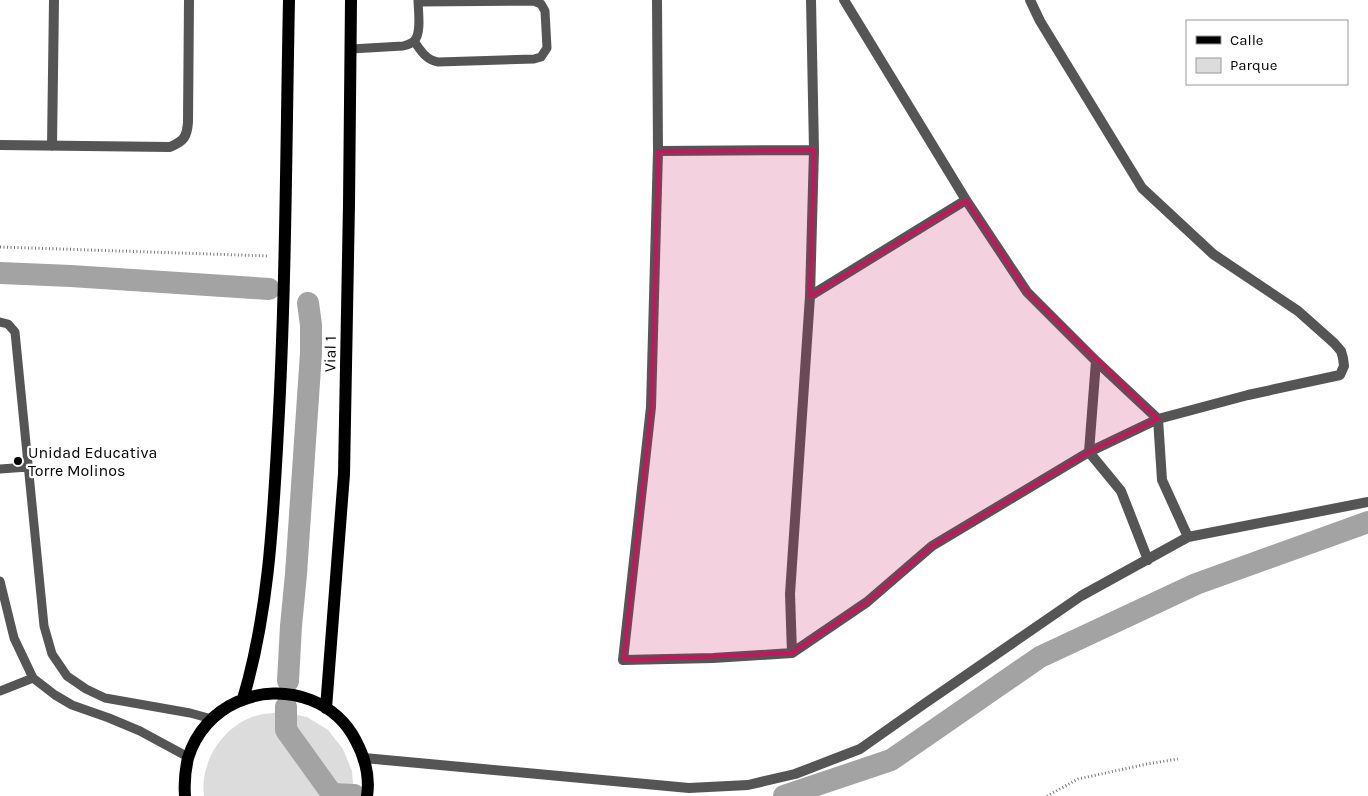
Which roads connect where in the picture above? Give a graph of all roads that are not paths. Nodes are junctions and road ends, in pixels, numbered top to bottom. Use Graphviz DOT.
graph roads {
  1 [pos="54,0"];
  2 [pos="189,0"];
  3 [pos="289,0"];
  4 [pos="351,0"];
  5 [pos="657,0"];
  6 [pos="811,0"];
  7 [pos="844,0"];
  8 [pos="1030,0"];
  9 [pos="418,1"];
  10 [pos="414,41"];
  11 [pos="351,49"];
  12 [pos="0,145"];
  13 [pos="52,146"];
  14 [pos="814,150"];
  15 [pos="658,151"];
  16 [pos="966,200"];
  17 [pos="810,296"];
  18 [pos="0,322"];
  19 [pos="1096,361"];
  20 [pos="1158,420"];
  21 [pos="1089,452"];
  22 [pos="28,467"];
  23 [pos="0,469"];
  24 [pos="1368,502"];
  25 [pos="1188,537"];
  26 [pos="1148,560"];
  27 [pos="0,581"];
  28 [pos="792,652"];
  29 [pos="33,678"];
  30 [pos="0,691"];
  31 [pos="100,696"];
  32 [pos="243,699"];
  33 [pos="326,708"];
  34 [pos="94,712"];
  35 [pos="212,719"];
  36 [pos="188,758"];
  37 [pos="364,758"];
  38 [pos="185,796"];
  39 [pos="367,796"];
  1 -- 13 [label="street"];
  2 -- 13 [label="street"];
  3 -- 32 [label="main road"];
  4 -- 11 [label="main road, Vial 1"];
  5 -- 15 [label="street"];
  6 -- 14 [label="street"];
  7 -- 16 [label="street"];
  8 -- 20 [label="street"];
  9 -- 10 [label="lane"];
  9 -- 10 [label="lane"];
  10 -- 11 [label="lane"];
  11 -- 33 [label="main road, Vial 1"];
  12 -- 13 [label="street"];
  14 -- 15 [label="street"];
  14 -- 17 [label="street"];
  15 -- 28 [label="street"];
  16 -- 17 [label="street"];
  16 -- 19 [label="street"];
  17 -- 28 [label="street"];
  18 -- 22 [label="lane"];
  19 -- 20 [label="street"];
  19 -- 21 [label="street"];
  20 -- 21 [label="street"];
  20 -- 25 [label="street"];
  21 -- 26 [label="street"];
  21 -- 28 [label="street"];
  22 -- 23 [label="lane"];
  22 -- 31 [label="lane"];
  24 -- 25 [label="street"];
  25 -- 26 [label="street"];
  26 -- 37 [label="street"];
  27 -- 29 [label="lane"];
  29 -- 30 [label="lane"];
  29 -- 34 [label="lane"];
  31 -- 34 [label="lane"];
  31 -- 35 [label="lane"];
  32 -- 33 [label="main road"];
  32 -- 35 [label="main road"];
  33 -- 37 [label="main road"];
  34 -- 36 [label="lane"];
  35 -- 36 [label="main road"];
  36 -- 38 [label="main road"];
  37 -- 39 [label="main road"];
}
